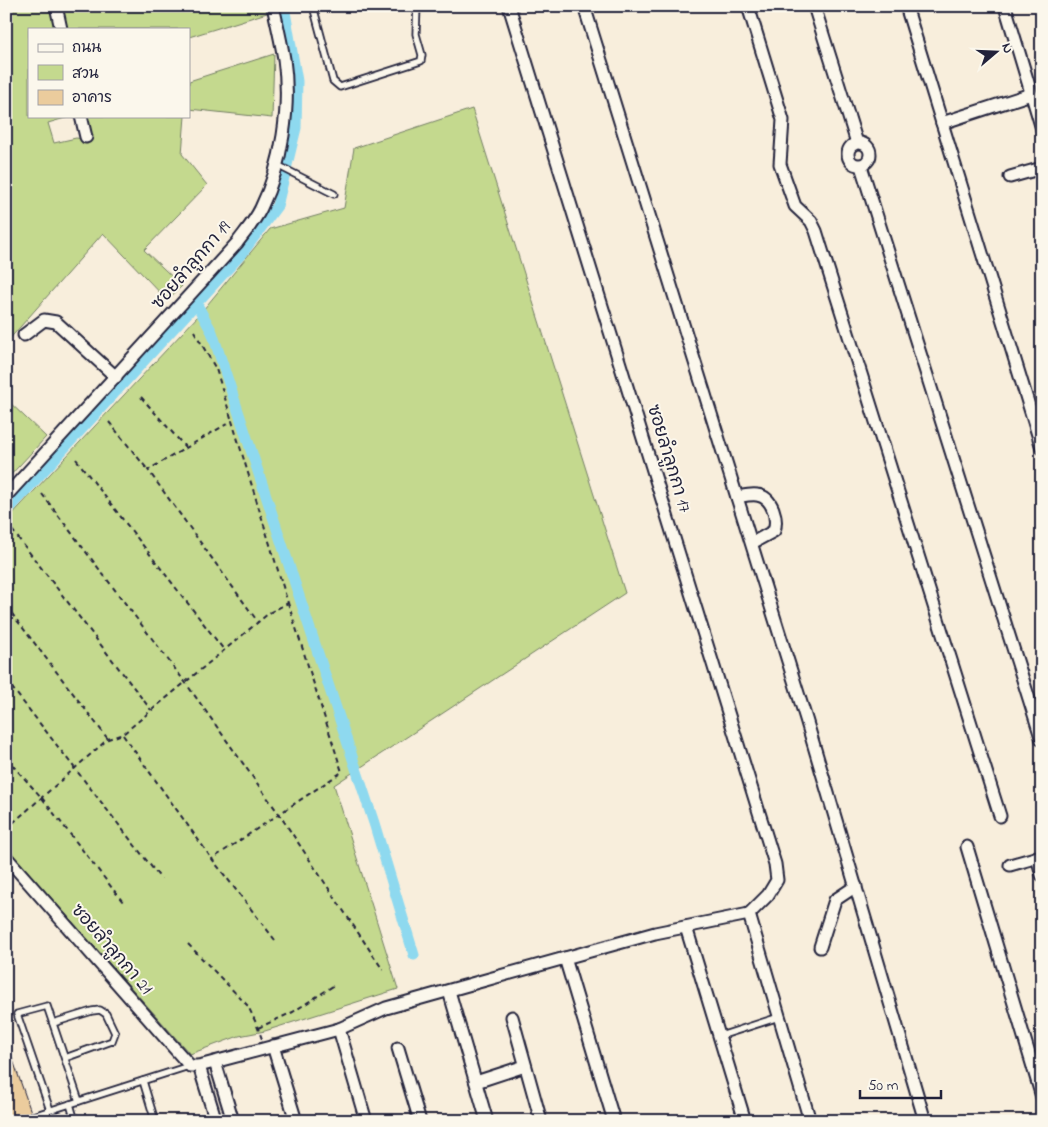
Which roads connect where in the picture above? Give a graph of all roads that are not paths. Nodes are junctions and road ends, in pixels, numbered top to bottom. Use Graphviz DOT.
graph roads {
  1 [pos="56,6"];
  2 [pos="273,6"];
  3 [pos="313,6"];
  4 [pos="416,6"];
  5 [pos="509,6"];
  6 [pos="584,6"];
  7 [pos="748,6"];
  8 [pos="814,6"];
  9 [pos="906,6"];
  10 [pos="1005,6"];
  11 [pos="61,28"];
  12 [pos="1032,94"];
  13 [pos="81,118"];
  14 [pos="942,123"];
  15 [pos="1042,130"];
  16 [pos="86,137"];
  17 [pos="281,166"];
  18 [pos="1042,168"];
  19 [pos="1010,178"];
  20 [pos="334,194"];
  21 [pos="24,335"];
  22 [pos="116,377"];
  23 [pos="1042,448"];
  24 [pos="6,496"];
  25 [pos="737,497"];
  26 [pos="752,543"];
  27 [pos="1042,740"];
  28 [pos="1000,816"];
  29 [pos="967,847"];
  30 [pos="1039,856"];
  31 [pos="6,858"];
  32 [pos="1010,865"];
  33 [pos="1042,875"];
  34 [pos="856,886"];
  35 [pos="749,914"];
  36 [pos="686,927"];
  37 [pos="820,947"];
  38 [pos="565,958"];
  39 [pos="449,990"];
  40 [pos="512,1017"];
  41 [pos="779,1017"];
  42 [pos="53,1023"];
  43 [pos="339,1029"];
  44 [pos="720,1036"];
  45 [pos="269,1047"];
  46 [pos="398,1048"];
  47 [pos="65,1058"];
  48 [pos="215,1062"];
  49 [pos="195,1066"];
  50 [pos="525,1066"];
  51 [pos="142,1081"];
  52 [pos="476,1082"];
  53 [pos="1042,1097"];
  54 [pos="79,1101"];
  55 [pos="70,1104"];
  56 [pos="50,1110"];
  57 [pos="810,1119"];
  58 [pos="18,1121"];
  59 [pos="75,1121"];
  60 [pos="155,1121"];
  61 [pos="216,1121"];
  62 [pos="234,1121"];
  63 [pos="296,1121"];
  64 [pos="366,1121"];
  65 [pos="420,1121"];
  66 [pos="487,1121"];
  67 [pos="541,1121"];
  68 [pos="614,1121"];
  69 [pos="745,1121"];
  70 [pos="795,1121"];
  71 [pos="924,1121"];
  1 -- 11 [label="street"];
  2 -- 17 [label="street, ซอยลำลูกกา 19"];
  3 -- 4 [label="lane"];
  5 -- 35 [label="street, ซอยลำลูกกา 17"];
  6 -- 25 [label="street"];
  7 -- 28 [label="street"];
  8 -- 27 [label="street"];
  9 -- 14 [label="street"];
  10 -- 12 [label="street"];
  12 -- 14 [label="street"];
  12 -- 15 [label="street"];
  13 -- 16 [label="street"];
  14 -- 23 [label="street"];
  17 -- 20 [label="lane"];
  17 -- 22 [label="street, ซอยลำลูกกา 19"];
  18 -- 19 [label="street"];
  21 -- 22 [label="street"];
  22 -- 24 [label="street, ซอยลำลูกกา 19"];
  25 -- 26 [label="street"];
  25 -- 26 [label="street"];
  26 -- 34 [label="street"];
  29 -- 53 [label="street"];
  30 -- 32 [label="street"];
  30 -- 33 [label="street"];
  31 -- 49 [label="street, ซอยลำลูกกา 21"];
  34 -- 37 [label="street"];
  34 -- 71 [label="street"];
  35 -- 36 [label="street"];
  35 -- 41 [label="street"];
  36 -- 38 [label="street"];
  36 -- 44 [label="street"];
  38 -- 39 [label="street"];
  38 -- 68 [label="street"];
  39 -- 43 [label="street"];
  39 -- 52 [label="street"];
  40 -- 50 [label="street"];
  41 -- 44 [label="lane"];
  41 -- 57 [label="street"];
  42 -- 47 [label="lane"];
  42 -- 47 [label="lane"];
  42 -- 56 [label="lane"];
  43 -- 45 [label="street"];
  43 -- 64 [label="street"];
  44 -- 69 [label="street"];
  45 -- 48 [label="street"];
  45 -- 63 [label="street"];
  46 -- 65 [label="street"];
  47 -- 54 [label="lane"];
  48 -- 49 [label="street"];
  48 -- 62 [label="street"];
  49 -- 51 [label="lane"];
  49 -- 61 [label="street"];
  50 -- 52 [label="street"];
  50 -- 67 [label="street"];
  51 -- 54 [label="lane"];
  51 -- 60 [label="lane"];
  52 -- 66 [label="street"];
  54 -- 55 [label="lane"];
  55 -- 56 [label="lane"];
  55 -- 59 [label="lane"];
  56 -- 58 [label="lane"];
  57 -- 70 [label="lane"];
}
